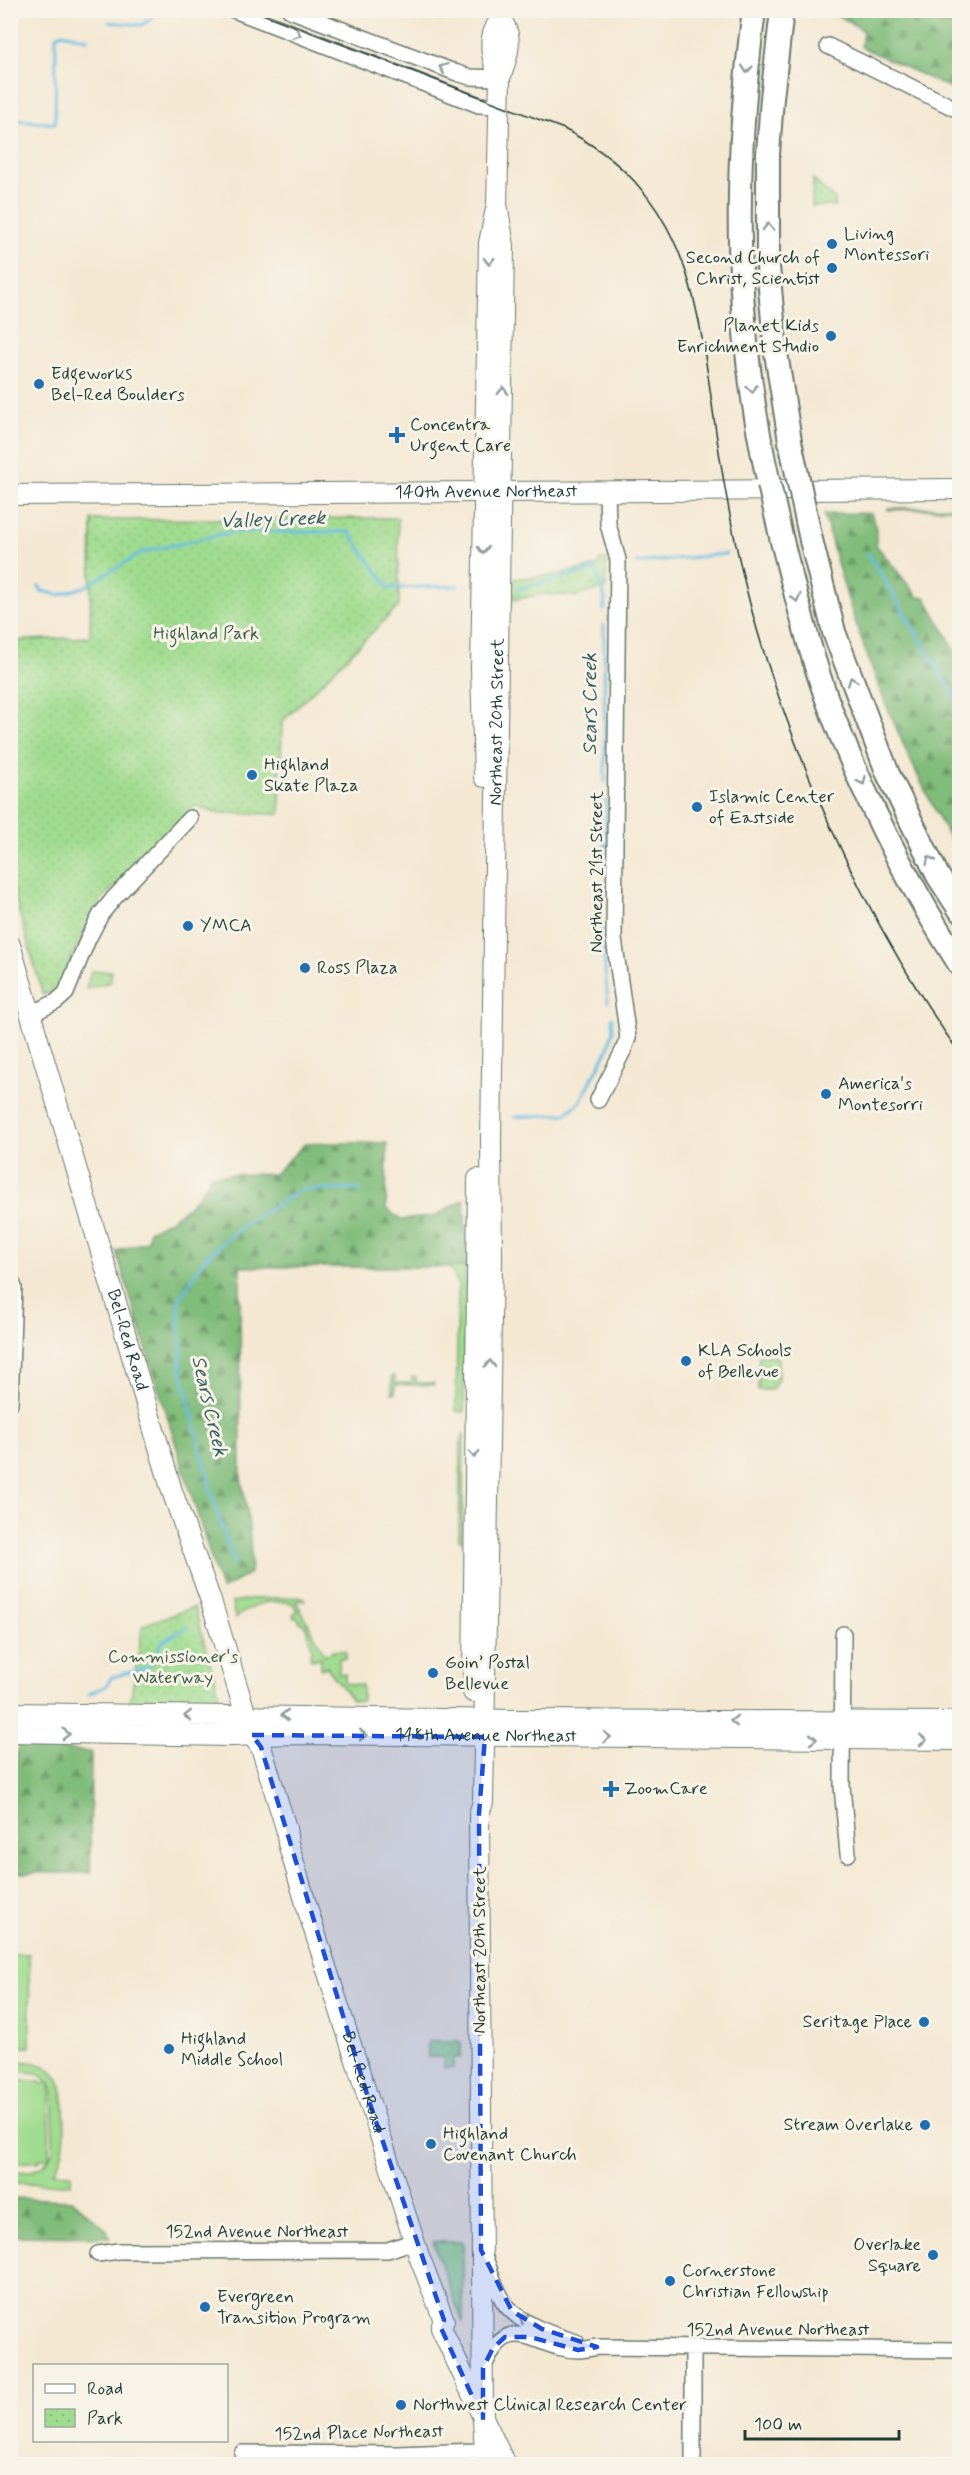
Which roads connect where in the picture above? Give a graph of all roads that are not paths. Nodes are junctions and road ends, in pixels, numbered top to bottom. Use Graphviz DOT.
graph roads {
  1 [pos="234,10"];
  2 [pos="290,10"];
  3 [pos="754,10"];
  4 [pos="783,10"];
  5 [pos="500,15"];
  6 [pos="828,46"];
  7 [pos="500,78"];
  8 [pos="499,106"];
  9 [pos="960,111"];
  10 [pos="960,489"];
  11 [pos="492,492"];
  12 [pos="607,493"];
  13 [pos="10,495"];
  14 [pos="190,818"];
  15 [pos="960,910"];
  16 [pos="10,945"];
  17 [pos="960,965"];
  18 [pos="31,1014"];
  19 [pos="598,1100"];
  20 [pos="478,1205"];
  21 [pos="492,1242"];
  22 [pos="10,1279"];
  23 [pos="477,1280"];
  24 [pos="491,1330"];
  25 [pos="475,1380"];
  26 [pos="10,1403"];
  27 [pos="489,1435"];
  28 [pos="843,1634"];
  29 [pos="10,1713"];
  30 [pos="246,1715"];
  31 [pos="960,1722"];
  32 [pos="479,1728"];
  33 [pos="843,1731"];
  34 [pos="10,1732"];
  35 [pos="252,1735"];
  36 [pos="960,1740"];
  37 [pos="848,1854"];
  38 [pos="414,2241"];
  39 [pos="481,2250"];
  40 [pos="98,2254"];
  41 [pos="444,2320"];
  42 [pos="597,2347"];
  43 [pos="693,2349"];
  44 [pos="960,2350"];
  45 [pos="483,2368"];
  46 [pos="483,2390"];
  47 [pos="483,2420"];
  48 [pos="242,2453"];
  49 [pos="480,2460"];
  50 [pos="505,2464"];
  51 [pos="519,2464"];
  52 [pos="693,2464"];
  1 -- 8 [label="street, one-way"];
  7 -- 2 [label="street, one-way"];
  3 -- 17 [label="highway, one-way, bridge"];
  15 -- 4 [label="highway, one-way, bridge"];
  5 -- 7 [label="main road, Northeast 20th Street"];
  6 -- 9 [label="street"];
  7 -- 8 [label="main road, Northeast 20th Street"];
  8 -- 11 [label="main road, Northeast 20th Street"];
  10 -- 12 [label="main road, 140th Avenue Northeast"];
  11 -- 12 [label="main road, 140th Avenue Northeast"];
  11 -- 13 [label="main road, 140th Avenue Northeast"];
  11 -- 20 [label="main road, Northeast 20th Street, one-way"];
  11 -- 21 [label="main road, Northeast 20th Street"];
  12 -- 19 [label="street, Northeast 21st Street"];
  14 -- 18 [label="street"];
  16 -- 18 [label="main road, Bel-Red Road"];
  18 -- 30 [label="main road, Bel-Red Road"];
  20 -- 21 [label="main road, Northeast 20th Street"];
  20 -- 23 [label="main road, Northeast 20th Street"];
  21 -- 24 [label="main road, Northeast 20th Street"];
  22 -- 26 [label="street"];
  23 -- 24 [label="main road, Northeast 20th Street"];
  23 -- 25 [label="main road, Northeast 20th Street"];
  27 -- 24 [label="main road, Northeast 20th Street, one-way"];
  25 -- 27 [label="main road, Northeast 20th Street"];
  25 -- 32 [label="main road, Northeast 20th Street, one-way"];
  27 -- 32 [label="main road, Northeast 20th Street"];
  28 -- 33 [label="street"];
  30 -- 29 [label="main road, 148th Avenue Northeast, one-way"];
  32 -- 30 [label="main road, 148th Avenue Northeast, one-way"];
  30 -- 35 [label="main road, Bel-Red Road"];
  31 -- 33 [label="main road, 148th Avenue Northeast"];
  32 -- 33 [label="main road, 148th Avenue Northeast"];
  35 -- 32 [label="main road, 148th Avenue Northeast, one-way"];
  32 -- 39 [label="main road, Northeast 20th Street"];
  33 -- 36 [label="main road, 148th Avenue Northeast, one-way"];
  33 -- 37 [label="street"];
  34 -- 35 [label="main road, 148th Avenue Northeast, one-way"];
  35 -- 38 [label="main road, Bel-Red Road"];
  38 -- 40 [label="street, 152nd Avenue Northeast"];
  38 -- 41 [label="main road, Bel-Red Road"];
  42 -- 39 [label="street, one-way"];
  39 -- 45 [label="main road, Northeast 20th Street"];
  41 -- 46 [label="main road, Bel-Red Road"];
  41 -- 47 [label="main road, Bel-Red Road"];
  42 -- 43 [label="street, 152nd Avenue Northeast"];
  42 -- 45 [label="street"];
  43 -- 44 [label="street, 152nd Avenue Northeast"];
  43 -- 52 [label="street"];
  45 -- 46 [label="main road, Northeast 20th Street"];
  46 -- 47 [label="main road, Northeast 20th Street"];
  46 -- 51 [label="main road, Bel-Red Road"];
  47 -- 49 [label="main road, Northeast 20th Street"];
  47 -- 50 [label="main road, Bel-Red Road"];
  48 -- 49 [label="street, 152nd Place Northeast"];
}
